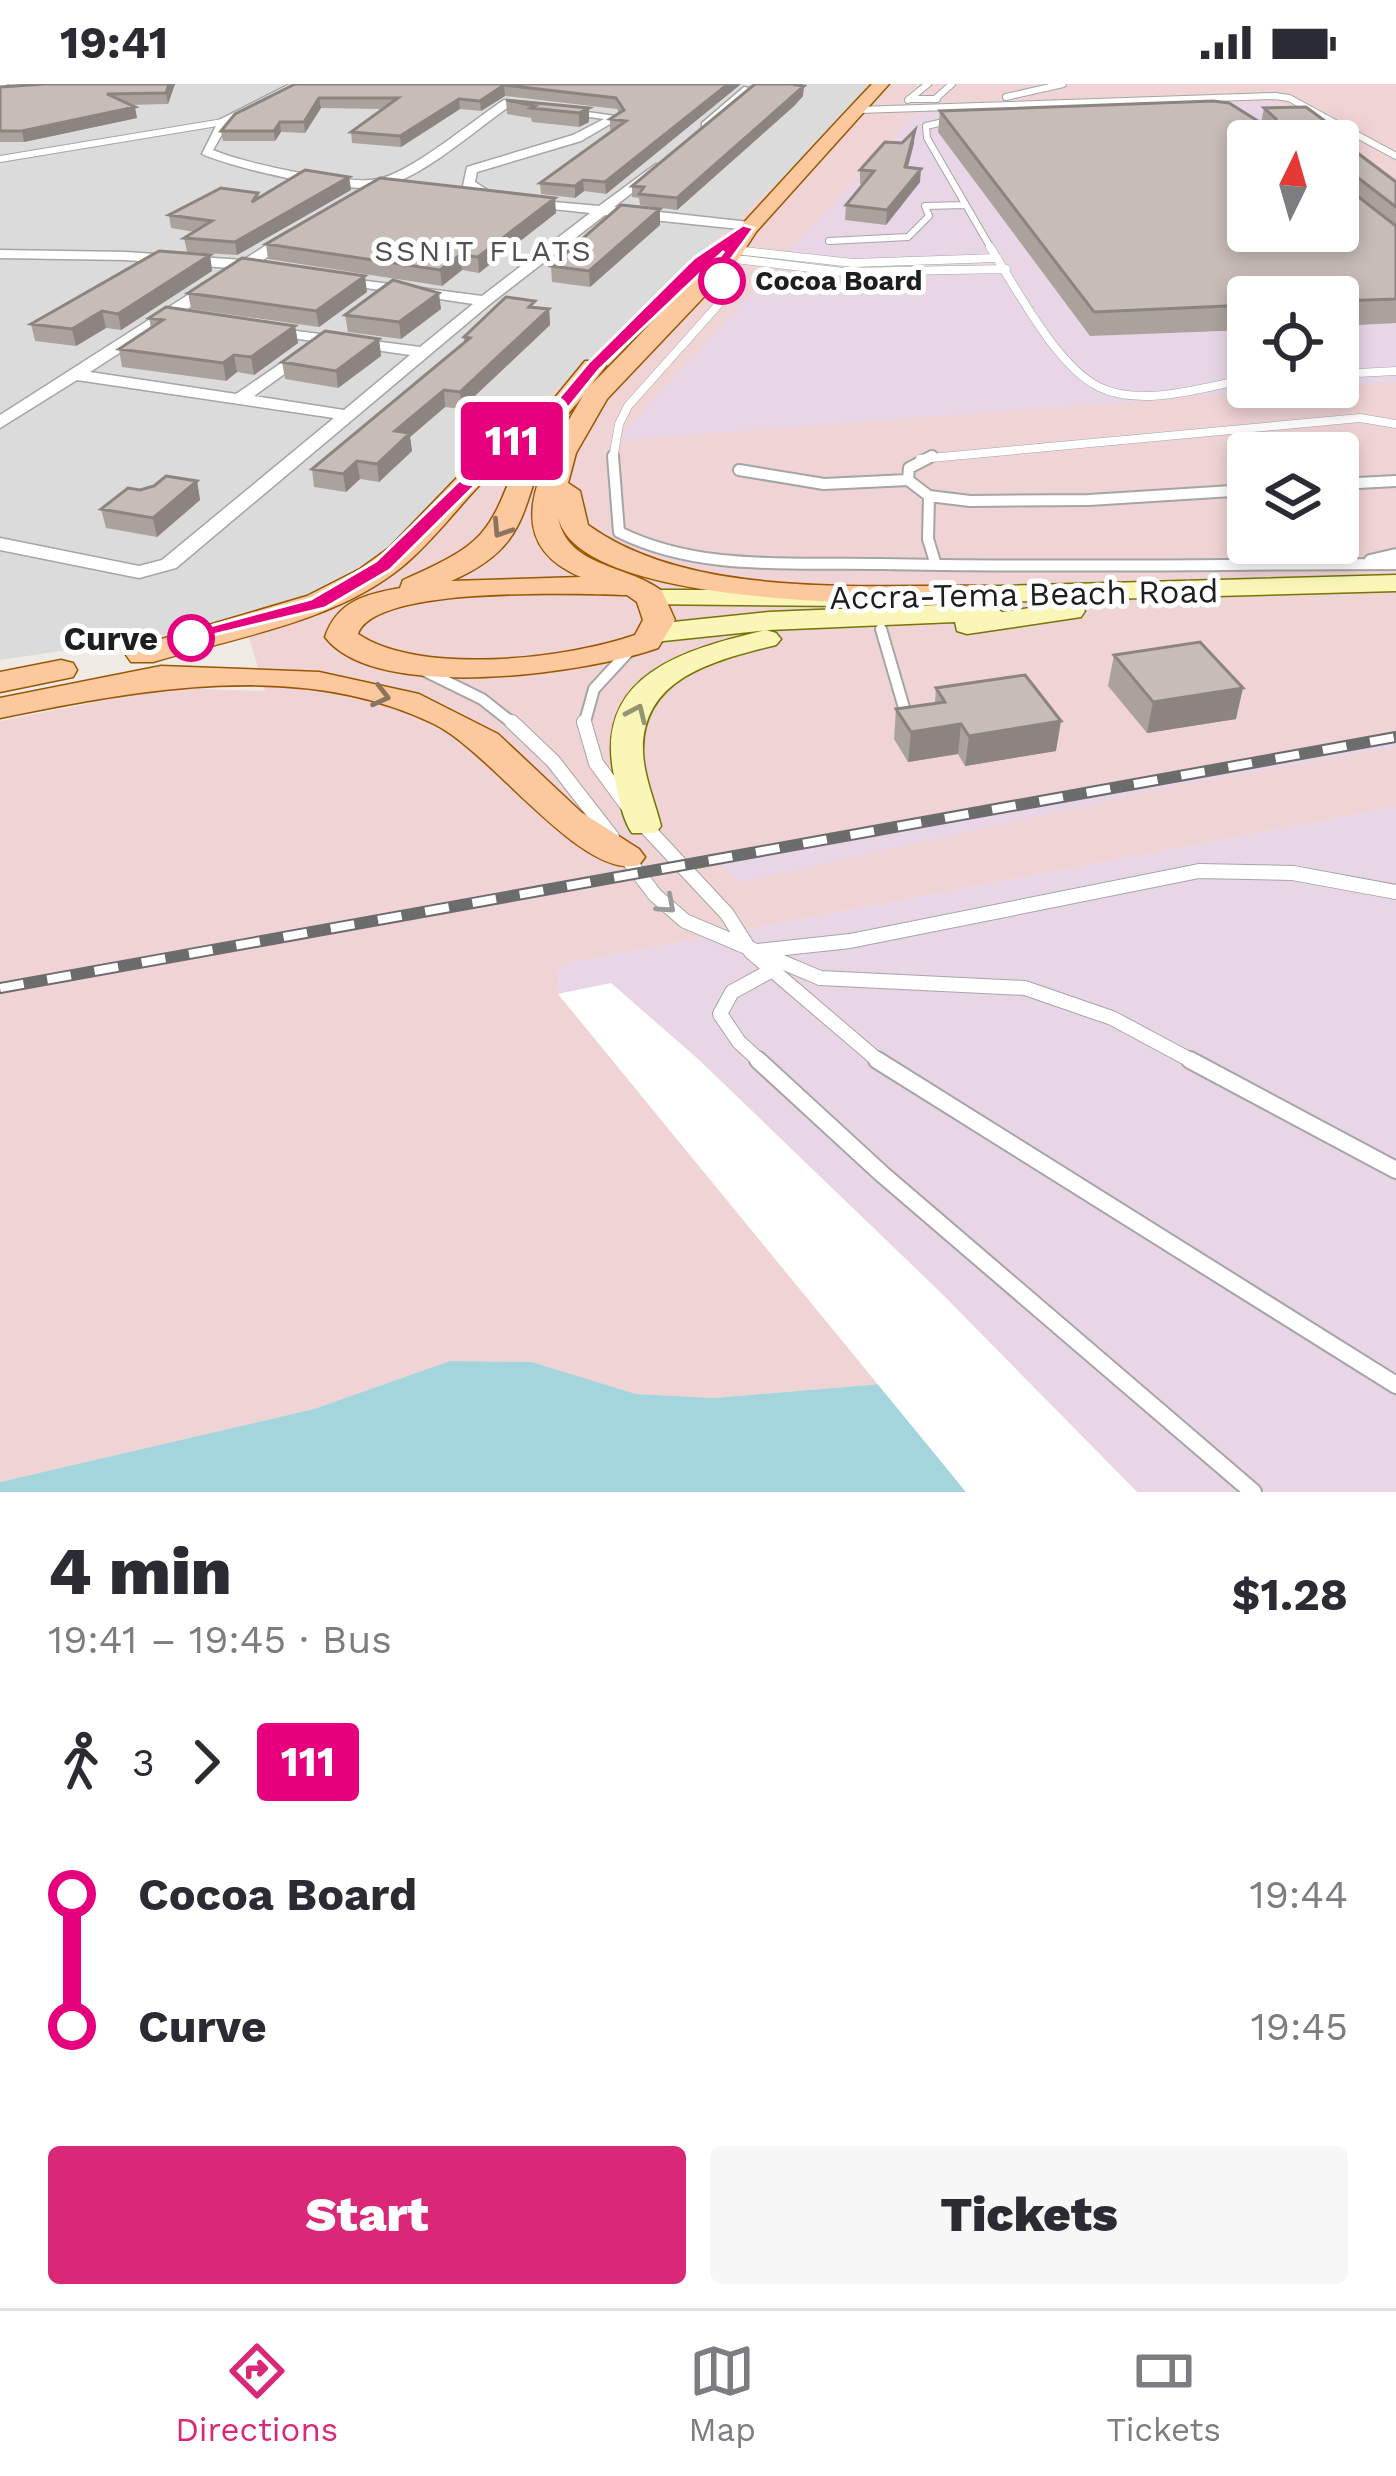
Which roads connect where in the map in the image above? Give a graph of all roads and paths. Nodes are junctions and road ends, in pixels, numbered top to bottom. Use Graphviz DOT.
graph roads {
  1 [pos="299,84"];
  2 [pos="881,84"];
  3 [pos="928,84"];
  4 [pos="952,84"];
  5 [pos="1063,84"];
  6 [pos="0,86"];
  7 [pos="23,89"];
  8 [pos="748,89"];
  9 [pos="909,99"];
  10 [pos="935,99"];
  11 [pos="897,109"];
  12 [pos="858,110"];
  13 [pos="959,119"];
  14 [pos="223,122"];
  15 [pos="696,135"];
  16 [pos="1396,156"];
  17 [pos="0,158"];
  18 [pos="668,159"];
  19 [pos="379,184"];
  20 [pos="402,187"];
  21 [pos="448,193"];
  22 [pos="359,195"];
  23 [pos="494,199"];
  24 [pos="967,208"];
  25 [pos="603,210"];
  26 [pos="320,218"];
  27 [pos="829,241"];
  28 [pos="735,246"];
  29 [pos="0,254"];
  30 [pos="997,257"];
  31 [pos="241,264"];
  32 [pos="262,268"];
  33 [pos="1006,269"];
  34 [pos="326,278"];
  35 [pos="389,287"];
  36 [pos="373,300"];
  37 [pos="484,301"];
  38 [pos="164,314"];
  39 [pos="187,318"];
  40 [pos="341,326"];
  41 [pos="256,328"];
  42 [pos="325,338"];
  43 [pos="422,352"];
  44 [pos="1396,371"];
  45 [pos="1359,373"];
  46 [pos="74,375"];
  47 [pos="1227,383"];
  48 [pos="240,399"];
  49 [pos="346,415"];
  50 [pos="0,423"];
  51 [pos="547,423"];
  52 [pos="1396,424"];
  53 [pos="563,453"];
  54 [pos="740,470"];
  55 [pos="908,480"];
  56 [pos="1396,481"];
  57 [pos="1359,483"];
  58 [pos="1227,491"];
  59 [pos="929,496"];
  60 [pos="0,544"];
  61 [pos="1396,554"];
  62 [pos="1396,564"];
  63 [pos="936,566"];
  64 [pos="1396,583"];
  65 [pos="1336,585"];
  66 [pos="640,592"];
  67 [pos="988,595"];
  68 [pos="1396,602"];
  69 [pos="1071,611"];
  70 [pos="360,612"];
  71 [pos="881,629"];
  72 [pos="643,641"];
  73 [pos="385,660"];
  74 [pos="141,668"];
  75 [pos="0,682"];
  76 [pos="0,708"];
  77 [pos="907,718"];
  78 [pos="644,826"];
  79 [pos="626,857"];
  80 [pos="1396,892"];
  81 [pos="751,952"];
  82 [pos="772,970"];
  83 [pos="1396,1170"];
  84 [pos="1396,1385"];
  85 [pos="1253,1492"];
  1 -- 14 [label="street"];
  2 -- 12 [label="main road, Accra-Tema Beach Road"];
  3 -- 9 [label="lane"];
  4 -- 10 [label="lane"];
  5 -- 10 [label="lane"];
  6 -- 7 [label="street"];
  8 -- 15 [label="street"];
  9 -- 10 [label="lane"];
  9 -- 11 [label="lane"];
  11 -- 12 [label="lane"];
  11 -- 16 [label="lane"];
  12 -- 28 [label="main road, Accra-Tema Beach Road"];
  13 -- 24 [label="lane"];
  14 -- 17 [label="lane"];
  14 -- 19 [label="street"];
  18 -- 25 [label="street"];
  19 -- 20 [label="street"];
  19 -- 22 [label="street"];
  19 -- 23 [label="street"];
  21 -- 23 [label="street"];
  23 -- 25 [label="street"];
  24 -- 27 [label="lane"];
  24 -- 30 [label="lane"];
  25 -- 28 [label="street"];
  25 -- 37 [label="street"];
  26 -- 31 [label="street"];
  28 -- 30 [label="lane"];
  28 -- 33 [label="lane"];
  28 -- 51 [label="main road, Accra-Tema Beach Road"];
  28 -- 53 [label="main road, Accra-Tema Beach Road"];
  28 -- 63 [label="lane"];
  29 -- 31 [label="street"];
  30 -- 33 [label="lane"];
  31 -- 32 [label="street"];
  31 -- 38 [label="street"];
  33 -- 47 [label="lane"];
  34 -- 35 [label="street"];
  35 -- 36 [label="street"];
  35 -- 37 [label="street"];
  37 -- 43 [label="street"];
  38 -- 39 [label="street"];
  38 -- 46 [label="street"];
  40 -- 42 [label="street"];
  41 -- 42 [label="street"];
  42 -- 43 [label="street"];
  42 -- 48 [label="street"];
  43 -- 49 [label="street"];
  44 -- 45 [label="lane"];
  46 -- 48 [label="street"];
  46 -- 50 [label="street"];
  48 -- 49 [label="street"];
  49 -- 60 [label="street"];
  51 -- 70 [label="main road, Accra-Tema Beach Road, one-way"];
  51 -- 74 [label="main road"];
  52 -- 55 [label="lane"];
  53 -- 66 [label="main road, Accra-Tema Beach Road"];
  53 -- 67 [label="main road"];
  54 -- 55 [label="lane"];
  55 -- 59 [label="lane"];
  56 -- 57 [label="lane"];
  58 -- 59 [label="lane"];
  59 -- 63 [label="lane"];
  61 -- 65 [label="lane"];
  62 -- 65 [label="lane"];
  63 -- 65 [label="lane"];
  64 -- 65 [label="main road, Accra-Tema Beach Road"];
  65 -- 67 [label="main road, Accra-Tema Beach Road"];
  65 -- 68 [label="main road"];
  65 -- 69 [label="main road"];
  66 -- 67 [label="main road, Accra-Tema Beach Road"];
  66 -- 70 [label="main road"];
  66 -- 72 [label="main road"];
  69 -- 71 [label="main road"];
  69 -- 72 [label="main road"];
  70 -- 73 [label="main road"];
  70 -- 74 [label="main road, Accra-Tema Beach Road"];
  71 -- 77 [label="lane"];
  78 -- 71 [label="main road, one-way"];
  72 -- 73 [label="main road, Accra-Tema Beach Road"];
  72 -- 78 [label="lane"];
  73 -- 74 [label="main road, Accra-Tema Beach Road"];
  73 -- 79 [label="lane"];
  74 -- 75 [label="main road, Accra-Tema Beach Road"];
  74 -- 76 [label="main road, Accra-Tema Beach Road"];
  74 -- 79 [label="main road, one-way"];
  78 -- 81 [label="lane"];
  79 -- 81 [label="lane, one-way"];
  80 -- 81 [label="lane"];
  81 -- 82 [label="lane"];
  81 -- 83 [label="lane"];
  82 -- 84 [label="lane"];
  82 -- 85 [label="lane"];
}
